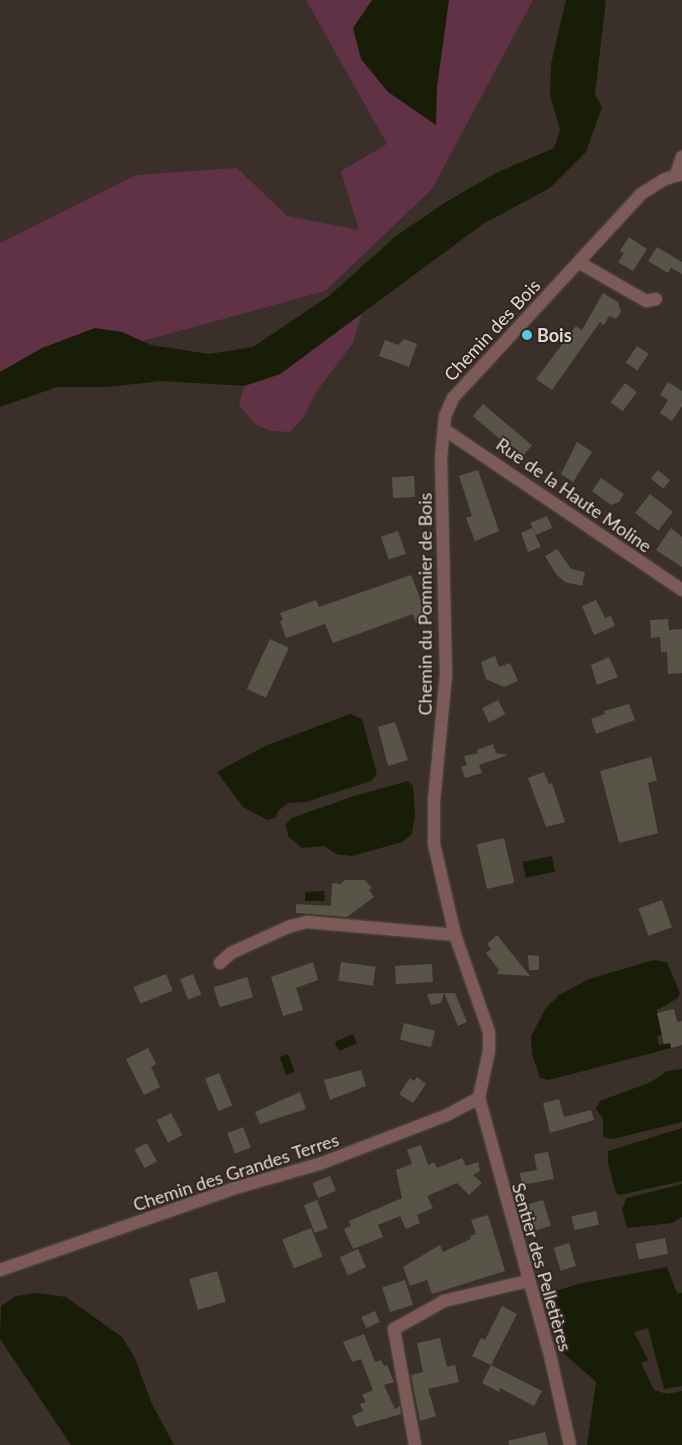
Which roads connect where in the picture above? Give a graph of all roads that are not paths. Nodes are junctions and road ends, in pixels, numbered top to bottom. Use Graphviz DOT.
graph roads {
  1 [pos="682,157"];
  2 [pos="679,175"];
  3 [pos="580,263"];
  4 [pos="656,299"];
  5 [pos="445,430"];
  6 [pos="682,590"];
  7 [pos="455,935"];
  8 [pos="220,962"];
  9 [pos="479,1098"];
  10 [pos="0,1270"];
  11 [pos="528,1281"];
  12 [pos="415,1445"];
  13 [pos="570,1445"];
  1 -- 2 [label="street, Chemin des Bois"];
  2 -- 3 [label="street, Chemin des Bois"];
  3 -- 4 [label="street"];
  3 -- 5 [label="street, Chemin des Bois"];
  5 -- 6 [label="street, Rue de la Haute Moline"];
  5 -- 7 [label="street, Chemin du Pommier de Bois"];
  7 -- 8 [label="street"];
  7 -- 9 [label="street, Chemin du Pommier de Bois"];
  9 -- 10 [label="street, Chemin des Grandes Terres"];
  9 -- 11 [label="street, Sentier des Pelletières"];
  11 -- 12 [label="street"];
  11 -- 13 [label="street, Sentier des Pelletières"];
}
